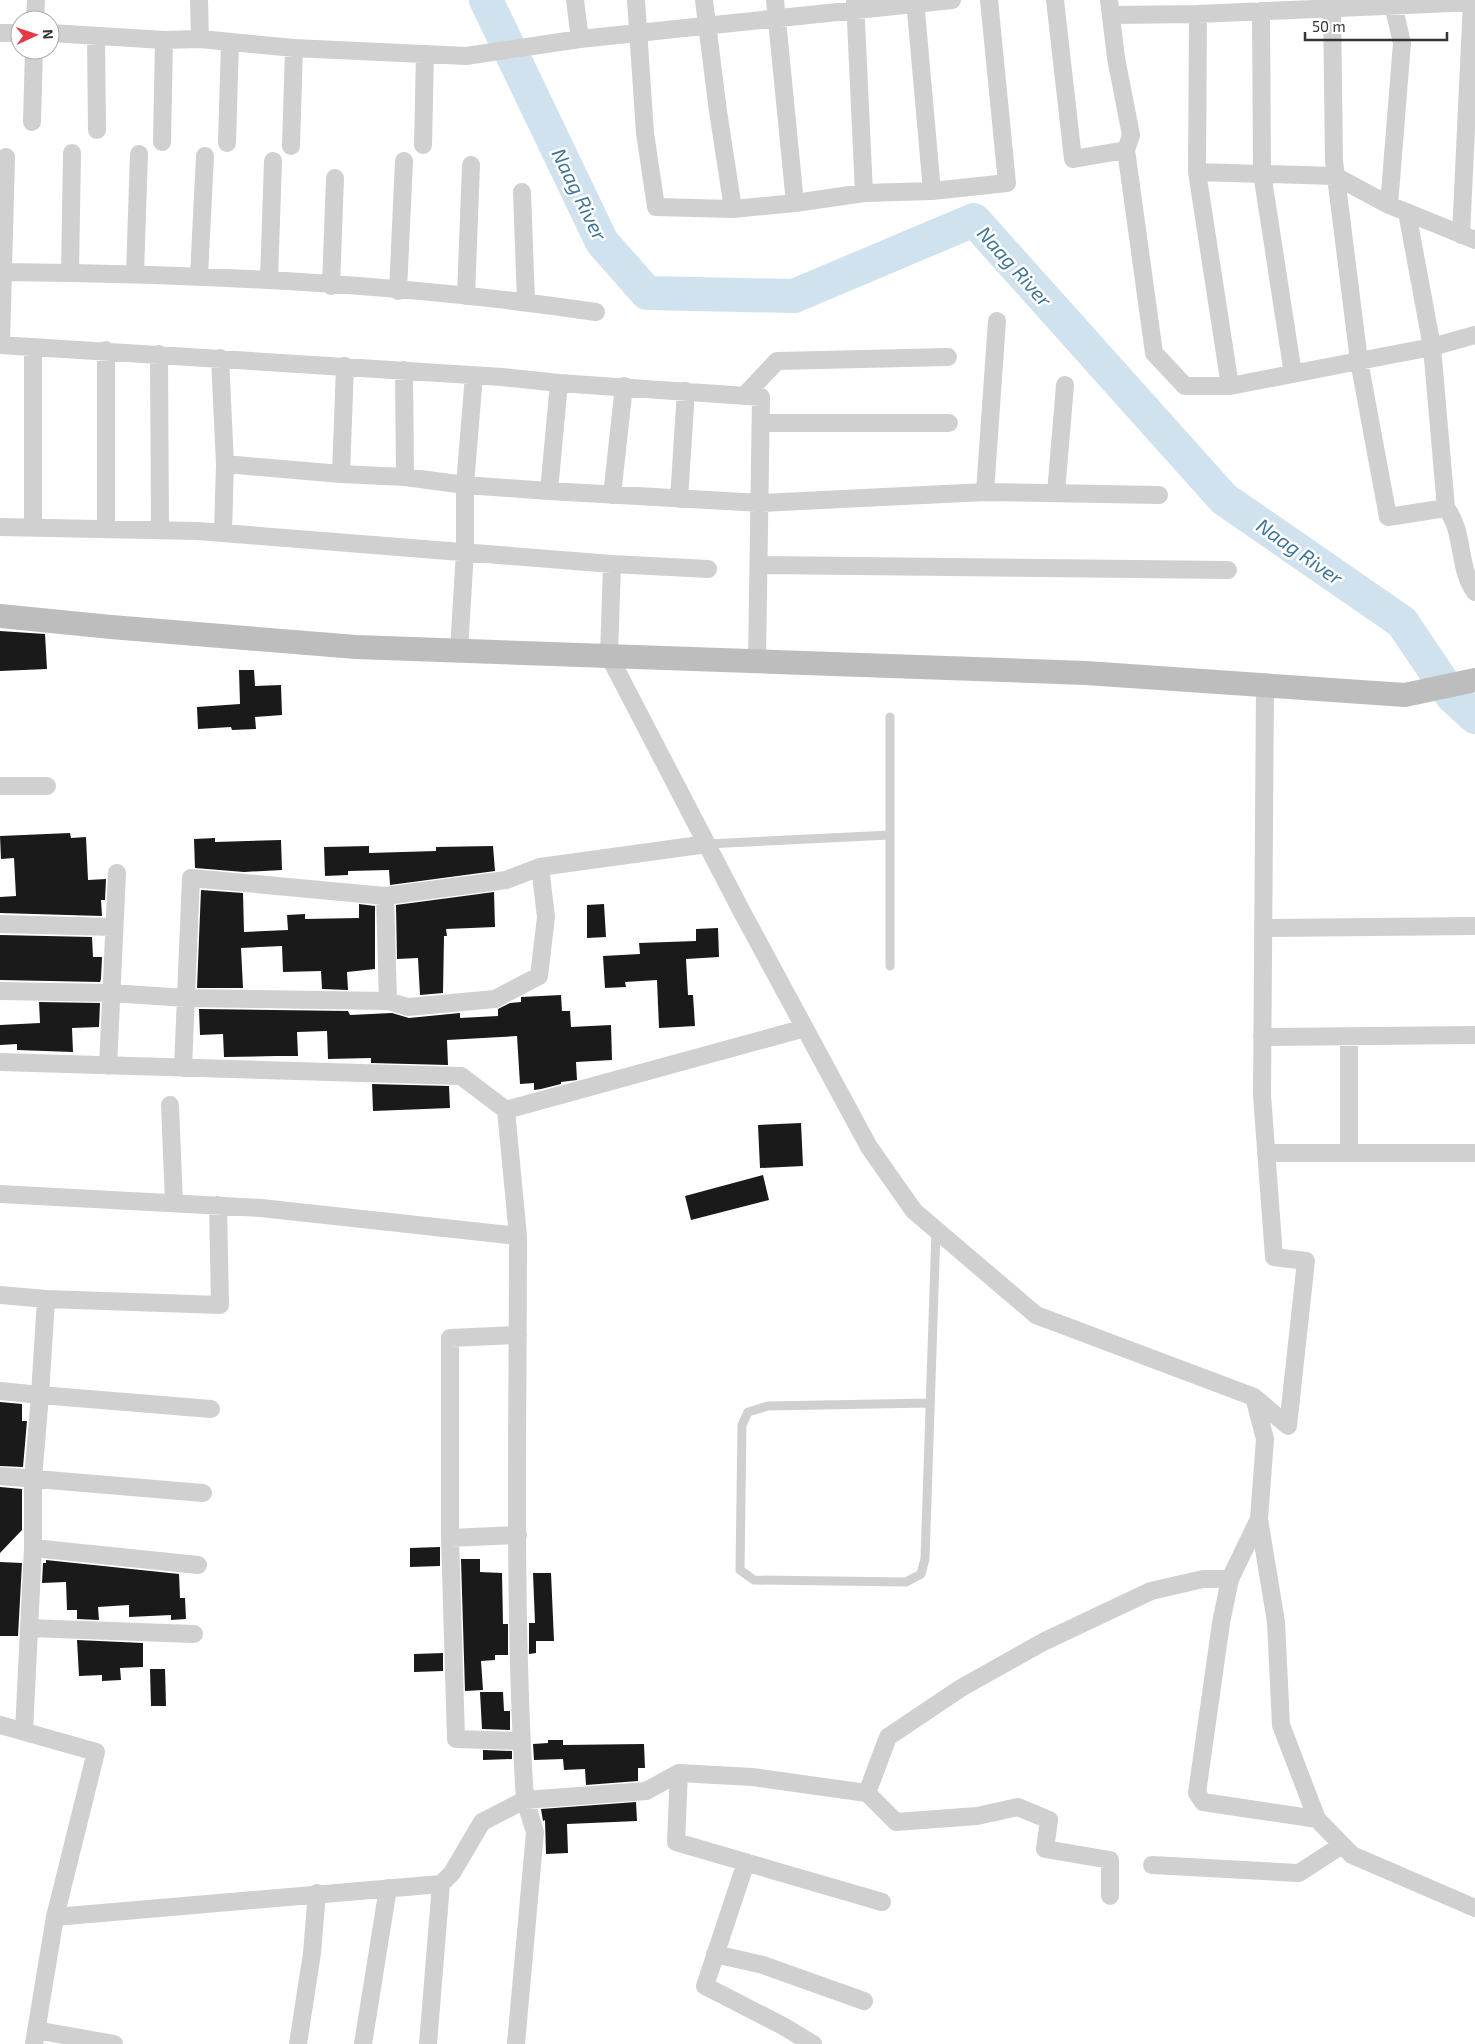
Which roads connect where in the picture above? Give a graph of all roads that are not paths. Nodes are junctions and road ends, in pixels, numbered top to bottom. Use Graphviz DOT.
graph roads {
  1 [pos="199,0"];
  2 [pos="575,0"];
  3 [pos="636,0"];
  4 [pos="704,0"];
  5 [pos="775,0"];
  6 [pos="952,0"];
  7 [pos="988,0"];
  8 [pos="1055,0"];
  9 [pos="916,2"];
  10 [pos="1393,2"];
  11 [pos="1473,2"];
  12 [pos="855,5"];
  13 [pos="1110,7"];
  14 [pos="1332,8"];
  15 [pos="1261,11"];
  16 [pos="1198,14"];
  17 [pos="776,18"];
  18 [pos="706,26"];
  19 [pos="637,33"];
  20 [pos="60,34"];
  21 [pos="96,36"];
  22 [pos="200,39"];
  23 [pos="580,39"];
  24 [pos="164,40"];
  25 [pos="230,42"];
  26 [pos="294,48"];
  27 [pos="425,54"];
  28 [pos="34,60"];
  29 [pos="32,122"];
  30 [pos="97,130"];
  31 [pos="162,142"];
  32 [pos="227,143"];
  33 [pos="291,146"];
  34 [pos="423,146"];
  35 [pos="1126,150"];
  36 [pos="72,154"];
  37 [pos="139,154"];
  38 [pos="205,156"];
  39 [pos="6,157"];
  40 [pos="273,161"];
  41 [pos="404,161"];
  42 [pos="471,165"];
  43 [pos="1196,172"];
  44 [pos="1262,174"];
  45 [pos="1335,176"];
  46 [pos="334,178"];
  47 [pos="932,191"];
  48 [pos="522,192"];
  49 [pos="864,192"];
  50 [pos="796,204"];
  51 [pos="1389,205"];
  52 [pos="733,209"];
  53 [pos="1407,212"];
  54 [pos="1468,238"];
  55 [pos="3,272"];
  56 [pos="70,273"];
  57 [pos="135,274"];
  58 [pos="199,276"];
  59 [pos="269,280"];
  60 [pos="331,286"];
  61 [pos="398,291"];
  62 [pos="466,296"];
  63 [pos="526,302"];
  64 [pos="596,312"];
  65 [pos="997,322"];
  66 [pos="1475,335"];
  67 [pos="1,345"];
  68 [pos="32,347"];
  69 [pos="1432,348"];
  70 [pos="106,350"];
  71 [pos="159,354"];
  72 [pos="220,358"];
  73 [pos="948,358"];
  74 [pos="1358,361"];
  75 [pos="345,366"];
  76 [pos="404,370"];
  77 [pos="1293,374"];
  78 [pos="474,375"];
  79 [pos="559,384"];
  80 [pos="1065,385"];
  81 [pos="624,386"];
  82 [pos="1230,386"];
  83 [pos="686,391"];
  84 [pos="745,395"];
  85 [pos="761,423"];
  86 [pos="949,423"];
  87 [pos="225,464"];
  88 [pos="341,474"];
  89 [pos="405,477"];
  90 [pos="465,485"];
  91 [pos="550,491"];
  92 [pos="985,492"];
  93 [pos="1056,493"];
  94 [pos="612,495"];
  95 [pos="1159,495"];
  96 [pos="679,500"];
  97 [pos="761,502"];
  98 [pos="1446,508"];
  99 [pos="0,527"];
  100 [pos="33,528"];
  101 [pos="106,530"];
  102 [pos="160,530"];
  103 [pos="224,533"];
  104 [pos="465,551"];
  105 [pos="612,564"];
  106 [pos="759,565"];
  107 [pos="708,569"];
  108 [pos="1228,570"];
  109 [pos="1475,592"];
  110 [pos="0,616"];
  111 [pos="459,650"];
  112 [pos="609,656"];
  113 [pos="757,661"];
  114 [pos="1475,680"];
  115 [pos="1266,686"];
  116 [pos="890,717"];
  117 [pos="0,786"];
  118 [pos="47,786"];
  119 [pos="890,835"];
  120 [pos="707,844"];
  121 [pos="540,867"];
  122 [pos="117,873"];
  123 [pos="385,896"];
  124 [pos="0,924"];
  125 [pos="1475,926"];
  126 [pos="114,927"];
  127 [pos="1263,928"];
  128 [pos="890,966"];
  129 [pos="0,991"];
  130 [pos="112,992"];
  131 [pos="185,998"];
  132 [pos="388,1000"];
  133 [pos="804,1028"];
  134 [pos="1349,1036"];
  135 [pos="1475,1036"];
  136 [pos="1262,1037"];
  137 [pos="0,1062"];
  138 [pos="108,1066"];
  139 [pos="183,1068"];
  140 [pos="170,1105"];
  141 [pos="506,1110"];
  142 [pos="1266,1153"];
  143 [pos="1349,1153"];
  144 [pos="1475,1153"];
  145 [pos="0,1194"];
  146 [pos="174,1203"];
  147 [pos="218,1205"];
  148 [pos="936,1232"];
  149 [pos="518,1236"];
  150 [pos="0,1295"];
  151 [pos="46,1298"];
  152 [pos="518,1335"];
  153 [pos="0,1391"];
  154 [pos="40,1395"];
  155 [pos="1254,1397"];
  156 [pos="930,1403"];
  157 [pos="211,1409"];
  158 [pos="0,1476"];
  159 [pos="32,1479"];
  160 [pos="203,1493"];
  161 [pos="1259,1519"];
  162 [pos="518,1535"];
  163 [pos="450,1538"];
  164 [pos="33,1548"];
  165 [pos="198,1565"];
  166 [pos="1230,1579"];
  167 [pos="29,1628"];
  168 [pos="194,1634"];
  169 [pos="0,1725"];
  170 [pos="24,1731"];
  171 [pos="521,1741"];
  172 [pos="678,1773"];
  173 [pos="867,1793"];
  174 [pos="525,1800"];
  175 [pos="1317,1819"];
  176 [pos="1342,1845"];
  177 [pos="746,1862"];
  178 [pos="1152,1865"];
  179 [pos="441,1884"];
  180 [pos="388,1888"];
  181 [pos="317,1893"];
  182 [pos="1110,1896"];
  183 [pos="882,1902"];
  184 [pos="1475,1908"];
  185 [pos="55,1917"];
  186 [pos="715,1954"];
  187 [pos="864,2001"];
  188 [pos="35,2037"];
  189 [pos="114,2044"];
  190 [pos="298,2044"];
  191 [pos="363,2044"];
  192 [pos="428,2044"];
  193 [pos="516,2044"];
  194 [pos="813,2044"];
  1 -- 22 [label="street"];
  2 -- 23 [label="street"];
  3 -- 19 [label="street"];
  4 -- 18 [label="street"];
  5 -- 17 [label="street"];
  6 -- 9 [label="street"];
  7 -- 47 [label="street"];
  8 -- 35 [label="street"];
  9 -- 12 [label="street"];
  9 -- 47 [label="street"];
  10 -- 11 [label="street"];
  10 -- 14 [label="street"];
  10 -- 51 [label="street"];
  11 -- 54 [label="street"];
  12 -- 17 [label="street"];
  12 -- 49 [label="street"];
  13 -- 16 [label="street"];
  13 -- 35 [label="street"];
  14 -- 15 [label="street"];
  14 -- 45 [label="street"];
  15 -- 16 [label="street"];
  15 -- 44 [label="street"];
  16 -- 43 [label="street"];
  17 -- 18 [label="street"];
  17 -- 50 [label="street"];
  18 -- 19 [label="street"];
  18 -- 52 [label="street"];
  19 -- 23 [label="street"];
  19 -- 52 [label="street"];
  20 -- 21 [label="street"];
  21 -- 24 [label="street"];
  21 -- 30 [label="street"];
  22 -- 24 [label="street"];
  22 -- 25 [label="street"];
  23 -- 27 [label="street"];
  24 -- 31 [label="street"];
  25 -- 26 [label="street"];
  25 -- 32 [label="street"];
  26 -- 27 [label="street"];
  26 -- 33 [label="street"];
  27 -- 34 [label="street"];
  28 -- 29 [label="street"];
  35 -- 82 [label="street"];
  36 -- 56 [label="street"];
  37 -- 57 [label="street"];
  38 -- 58 [label="street"];
  39 -- 55 [label="street"];
  40 -- 59 [label="street"];
  41 -- 61 [label="street"];
  42 -- 62 [label="street"];
  43 -- 44 [label="street"];
  43 -- 82 [label="street"];
  44 -- 45 [label="street"];
  44 -- 77 [label="street"];
  45 -- 51 [label="street"];
  45 -- 74 [label="street"];
  46 -- 60 [label="street"];
  47 -- 49 [label="street"];
  48 -- 63 [label="street"];
  49 -- 50 [label="street"];
  50 -- 52 [label="street"];
  51 -- 53 [label="street"];
  53 -- 54 [label="street"];
  53 -- 69 [label="street"];
  55 -- 56 [label="street"];
  55 -- 67 [label="street"];
  56 -- 57 [label="street"];
  57 -- 58 [label="street"];
  58 -- 59 [label="street"];
  59 -- 60 [label="street"];
  60 -- 61 [label="street"];
  61 -- 62 [label="street"];
  62 -- 63 [label="street"];
  63 -- 64 [label="street"];
  65 -- 92 [label="street"];
  66 -- 69 [label="street"];
  67 -- 68 [label="street"];
  68 -- 70 [label="street"];
  68 -- 100 [label="street"];
  69 -- 74 [label="street"];
  69 -- 98 [label="street"];
  70 -- 71 [label="street"];
  70 -- 101 [label="street"];
  71 -- 72 [label="street"];
  71 -- 102 [label="street"];
  72 -- 75 [label="street"];
  72 -- 87 [label="street"];
  73 -- 84 [label="street"];
  74 -- 77 [label="street"];
  74 -- 98 [label="street"];
  75 -- 76 [label="street"];
  75 -- 88 [label="street"];
  76 -- 78 [label="street"];
  76 -- 89 [label="street"];
  77 -- 82 [label="street"];
  78 -- 79 [label="street"];
  78 -- 90 [label="street"];
  79 -- 81 [label="street"];
  79 -- 91 [label="street"];
  80 -- 93 [label="street"];
  81 -- 83 [label="street"];
  81 -- 94 [label="street"];
  83 -- 84 [label="street"];
  83 -- 96 [label="street"];
  84 -- 85 [label="street"];
  85 -- 86 [label="street"];
  85 -- 97 [label="street"];
  87 -- 88 [label="street"];
  87 -- 103 [label="street"];
  88 -- 89 [label="street"];
  89 -- 90 [label="street"];
  90 -- 91 [label="street"];
  90 -- 104 [label="street"];
  91 -- 94 [label="street"];
  92 -- 93 [label="street"];
  92 -- 97 [label="street"];
  93 -- 95 [label="street"];
  94 -- 96 [label="street"];
  96 -- 97 [label="street"];
  97 -- 106 [label="street"];
  98 -- 109 [label="street"];
  99 -- 100 [label="street"];
  100 -- 101 [label="street"];
  101 -- 102 [label="street"];
  102 -- 103 [label="street"];
  103 -- 104 [label="street"];
  104 -- 105 [label="street"];
  104 -- 111 [label="street"];
  105 -- 107 [label="street"];
  105 -- 112 [label="street"];
  106 -- 108 [label="street"];
  106 -- 113 [label="street"];
  110 -- 111 [label="street"];
  111 -- 112 [label="street"];
  112 -- 113 [label="street"];
  112 -- 120 [label="street"];
  113 -- 115 [label="street"];
  114 -- 115 [label="street"];
  115 -- 127 [label="street"];
  116 -- 119 [label="lane"];
  117 -- 118 [label="street"];
  119 -- 120 [label="lane"];
  119 -- 128 [label="lane"];
  120 -- 121 [label="street"];
  120 -- 133 [label="street"];
  121 -- 123 [label="street"];
  121 -- 132 [label="street"];
  122 -- 126 [label="street"];
  123 -- 131 [label="street"];
  123 -- 132 [label="street"];
  124 -- 126 [label="street"];
  125 -- 127 [label="street"];
  126 -- 130 [label="street"];
  127 -- 136 [label="street"];
  129 -- 130 [label="street"];
  130 -- 131 [label="street"];
  130 -- 138 [label="street"];
  131 -- 132 [label="street"];
  131 -- 139 [label="street"];
  133 -- 141 [label="street"];
  133 -- 148 [label="street"];
  134 -- 135 [label="street"];
  134 -- 136 [label="street"];
  134 -- 143 [label="street"];
  136 -- 142 [label="street"];
  137 -- 138 [label="street"];
  138 -- 139 [label="street"];
  139 -- 141 [label="street"];
  140 -- 146 [label="street"];
  141 -- 149 [label="street"];
  142 -- 143 [label="street"];
  142 -- 155 [label="street"];
  143 -- 144 [label="street"];
  145 -- 146 [label="street"];
  146 -- 147 [label="street"];
  147 -- 149 [label="street"];
  147 -- 151 [label="street"];
  148 -- 155 [label="street"];
  148 -- 156 [label="lane"];
  149 -- 152 [label="street"];
  150 -- 151 [label="street"];
  151 -- 154 [label="street"];
  152 -- 162 [label="street"];
  152 -- 163 [label="street"];
  153 -- 154 [label="street"];
  154 -- 157 [label="street"];
  154 -- 159 [label="street"];
  155 -- 161 [label="street"];
  156 -- 156 [label="lane"];
  158 -- 159 [label="street"];
  159 -- 160 [label="street"];
  159 -- 164 [label="street"];
  161 -- 166 [label="street"];
  161 -- 175 [label="street"];
  162 -- 163 [label="street"];
  162 -- 171 [label="street"];
  163 -- 171 [label="street"];
  164 -- 165 [label="street"];
  164 -- 167 [label="street"];
  166 -- 173 [label="street"];
  166 -- 175 [label="street"];
  167 -- 168 [label="street"];
  167 -- 170 [label="street"];
  169 -- 170 [label="street"];
  170 -- 185 [label="street"];
  171 -- 174 [label="street"];
  172 -- 173 [label="street"];
  172 -- 174 [label="street"];
  172 -- 177 [label="street"];
  173 -- 182 [label="street"];
  174 -- 179 [label="street"];
  174 -- 193 [label="street"];
  175 -- 176 [label="street"];
  176 -- 178 [label="street"];
  176 -- 184 [label="street"];
  177 -- 183 [label="street"];
  177 -- 186 [label="street"];
  179 -- 180 [label="street"];
  179 -- 192 [label="street"];
  180 -- 181 [label="street"];
  180 -- 191 [label="street"];
  181 -- 185 [label="street"];
  181 -- 190 [label="street"];
  185 -- 188 [label="street"];
  186 -- 187 [label="street"];
  186 -- 194 [label="street"];
  188 -- 189 [label="street"];
}
